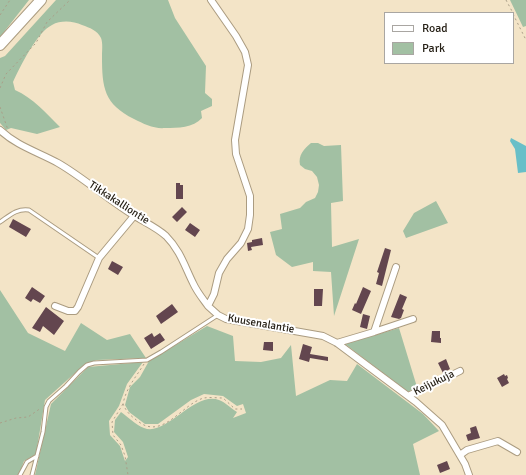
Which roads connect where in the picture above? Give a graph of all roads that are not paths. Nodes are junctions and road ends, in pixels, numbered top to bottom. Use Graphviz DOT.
graph roads {
  1 [pos="40,0"];
  2 [pos="211,0"];
  3 [pos="0,45"];
  4 [pos="0,130"];
  5 [pos="134,216"];
  6 [pos="0,222"];
  7 [pos="99,258"];
  8 [pos="396,267"];
  9 [pos="55,306"];
  10 [pos="208,306"];
  11 [pos="218,315"];
  12 [pos="413,319"];
  13 [pos="374,332"];
  14 [pos="337,343"];
  15 [pos="460,371"];
  16 [pos="408,396"];
  17 [pos="517,452"];
  18 [pos="460,454"];
  19 [pos="37,456"];
  20 [pos="20,475"];
  21 [pos="32,475"];
  22 [pos="469,475"];
  1 -- 3 [label="highway"];
  2 -- 10 [label="street"];
  4 -- 5 [label="street, Tikkakalliontie"];
  5 -- 7 [label="street"];
  5 -- 10 [label="street, Tikkakalliontie"];
  6 -- 7 [label="lane"];
  7 -- 9 [label="street"];
  8 -- 13 [label="street"];
  10 -- 11 [label="street, Kuusenalantie"];
  11 -- 14 [label="street, Kuusenalantie"];
  11 -- 19 [label="lane"];
  12 -- 13 [label="street"];
  13 -- 14 [label="street"];
  14 -- 16 [label="street, Kuusenalantie"];
  15 -- 16 [label="street, Keijukuja"];
  16 -- 18 [label="street, Kuusenalantie"];
  17 -- 18 [label="street"];
  18 -- 22 [label="street, Kuusenalantie"];
  19 -- 20 [label="lane"];
  19 -- 21 [label="lane"];
}
